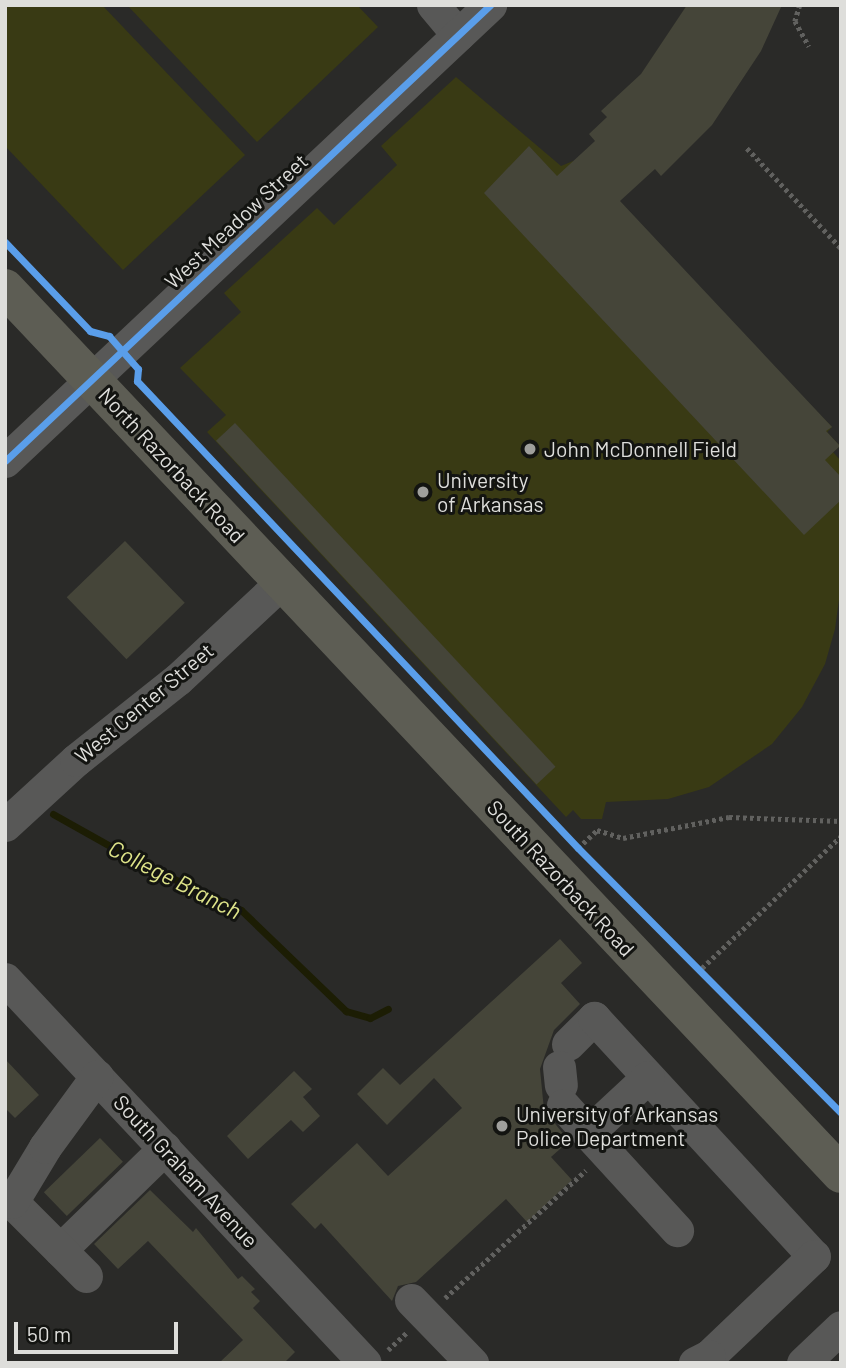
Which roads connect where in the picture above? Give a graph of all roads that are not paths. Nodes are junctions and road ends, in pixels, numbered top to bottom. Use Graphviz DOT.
graph roads {
  1 [pos="433,5"];
  2 [pos="490,5"];
  3 [pos="458,35"];
  4 [pos="5,288"];
  5 [pos="92,380"];
  6 [pos="5,461"];
  7 [pos="282,582"];
  8 [pos="5,825"];
  9 [pos="5,979"];
  10 [pos="97,1076"];
  11 [pos="648,1077"];
  12 [pos="597,1142"];
  13 [pos="164,1148"];
  14 [pos="841,1174"];
  15 [pos="677,1230"];
  16 [pos="60,1250"];
  17 [pos="86,1276"];
  18 [pos="418,1308"];
  19 [pos="841,1328"];
  20 [pos="374,1359"];
  21 [pos="472,1363"];
  22 [pos="695,1363"];
  23 [pos="803,1363"];
  1 -- 3 [label="street"];
  2 -- 3 [label="street, West Meadow Street"];
  3 -- 5 [label="street, West Meadow Street"];
  4 -- 5 [label="main road, North Razorback Road"];
  5 -- 6 [label="street, West Meadow Street"];
  5 -- 7 [label="main road, North Razorback Road"];
  7 -- 8 [label="street, West Center Street"];
  7 -- 14 [label="main road, South Razorback Road"];
  9 -- 10 [label="street, South Graham Avenue"];
  10 -- 13 [label="street, South Graham Avenue"];
  10 -- 16 [label="street"];
  11 -- 12 [label="street"];
  11 -- 12 [label="street"];
  11 -- 22 [label="street"];
  12 -- 15 [label="street"];
  13 -- 16 [label="street"];
  13 -- 20 [label="street, South Graham Avenue"];
  16 -- 17 [label="street"];
  18 -- 21 [label="street"];
  19 -- 23 [label="street"];
}
